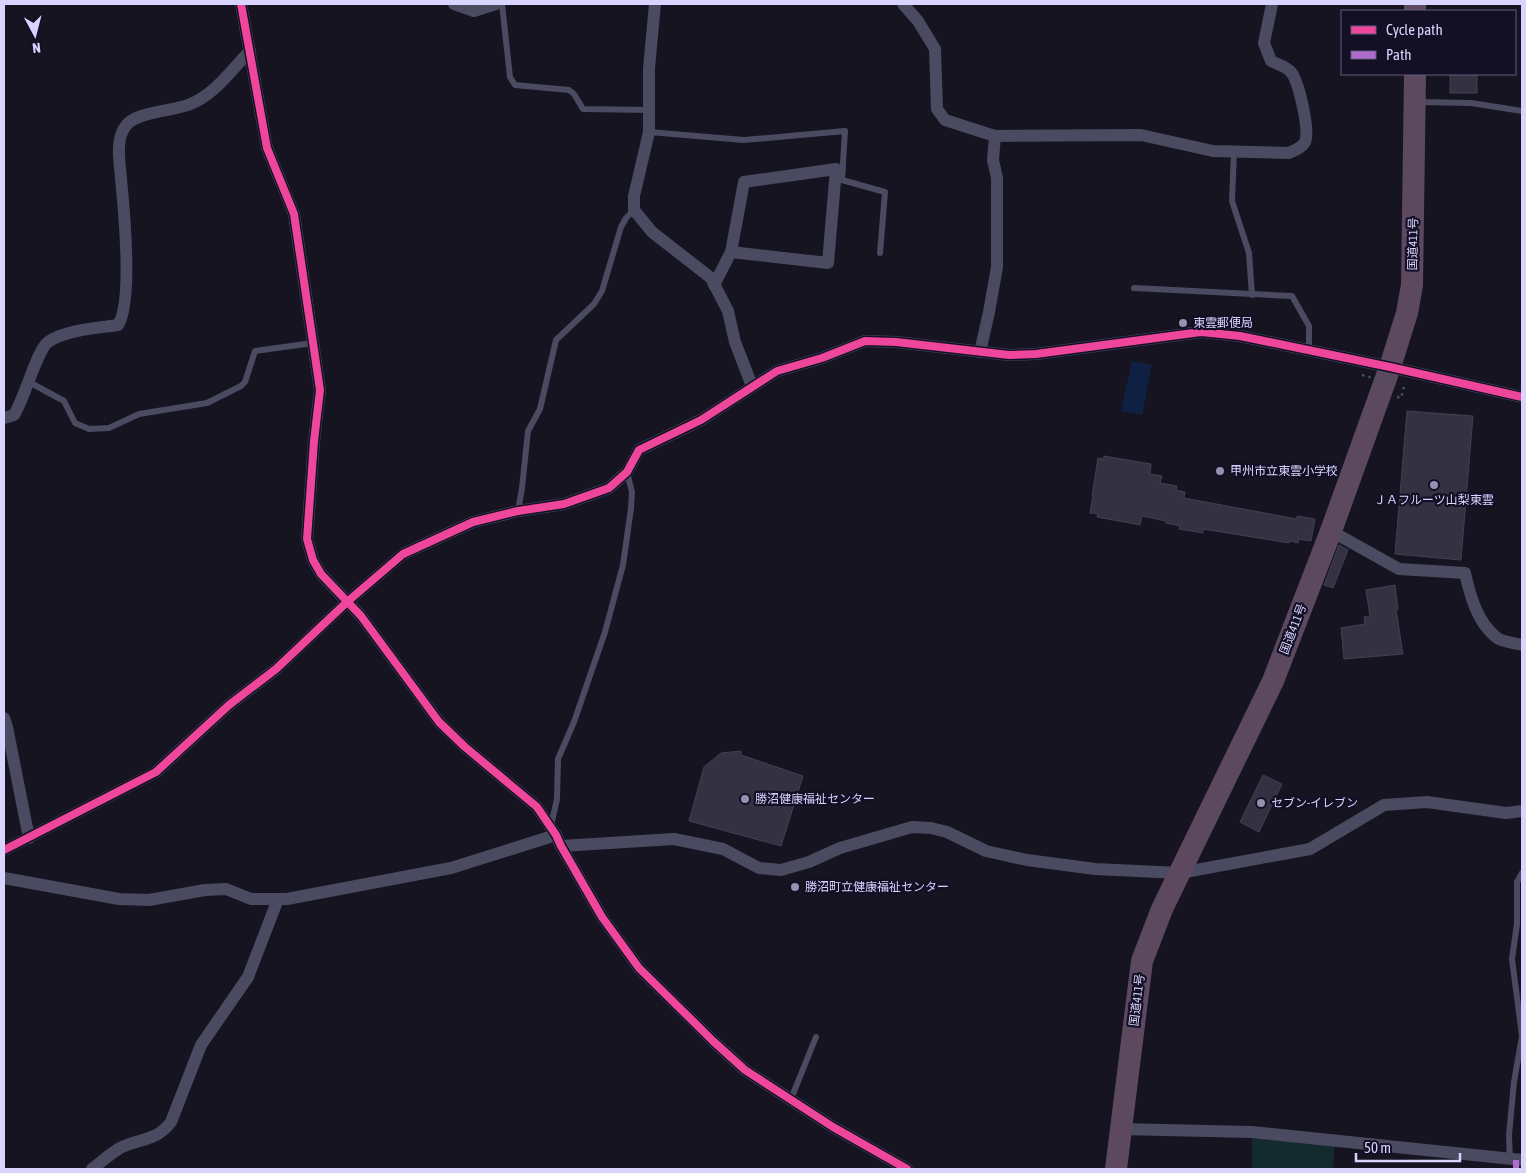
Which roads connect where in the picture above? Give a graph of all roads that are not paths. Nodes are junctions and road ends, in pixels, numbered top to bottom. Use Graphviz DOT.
graph roads {
  1 [pos="241,4"];
  2 [pos="454,4"];
  3 [pos="496,4"];
  4 [pos="502,4"];
  5 [pos="655,4"];
  6 [pos="903,4"];
  7 [pos="1272,4"];
  8 [pos="250,51"];
  9 [pos="1414,75"];
  10 [pos="1415,102"];
  11 [pos="650,110"];
  12 [pos="1522,111"];
  13 [pos="649,132"];
  14 [pos="996,136"];
  15 [pos="1234,151"];
  16 [pos="634,210"];
  17 [pos="731,252"];
  18 [pos="880,253"];
  19 [pos="714,285"];
  20 [pos="1134,288"];
  21 [pos="1252,295"];
  22 [pos="314,343"];
  23 [pos="1309,350"];
  24 [pos="980,352"];
  25 [pos="1395,376"];
  26 [pos="29,382"];
  27 [pos="752,386"];
  28 [pos="1522,397"];
  29 [pos="4,418"];
  30 [pos="627,472"];
  31 [pos="518,511"];
  32 [pos="1331,531"];
  33 [pos="347,602"];
  34 [pos="1522,645"];
  35 [pos="4,718"];
  36 [pos="1522,811"];
  37 [pos="556,836"];
  38 [pos="29,838"];
  39 [pos="4,850"];
  40 [pos="1180,873"];
  41 [pos="1522,873"];
  42 [pos="4,878"];
  43 [pos="278,899"];
  44 [pos="816,1037"];
  45 [pos="791,1099"];
  46 [pos="1120,1130"];
  47 [pos="1516,1160"];
  48 [pos="92,1169"];
  49 [pos="906,1169"];
  50 [pos="1116,1169"];
  1 -- 8 [label="street"];
  2 -- 3 [label="street"];
  4 -- 11 [label="lane"];
  5 -- 11 [label="street"];
  6 -- 14 [label="street"];
  7 -- 15 [label="street"];
  8 -- 22 [label="street"];
  8 -- 26 [label="street"];
  9 -- 10 [label="highway, 国道411号"];
  10 -- 12 [label="lane"];
  10 -- 25 [label="highway, 国道411号"];
  11 -- 13 [label="street"];
  13 -- 16 [label="street"];
  13 -- 18 [label="lane"];
  14 -- 15 [label="street"];
  14 -- 24 [label="street"];
  15 -- 21 [label="lane"];
  16 -- 19 [label="street"];
  16 -- 31 [label="lane"];
  17 -- 17 [label="street"];
  17 -- 19 [label="street"];
  19 -- 27 [label="street"];
  20 -- 21 [label="lane"];
  21 -- 23 [label="lane"];
  22 -- 26 [label="lane"];
  22 -- 33 [label="street"];
  23 -- 24 [label="street"];
  23 -- 25 [label="street"];
  24 -- 27 [label="street"];
  25 -- 28 [label="street"];
  25 -- 32 [label="highway, 国道411号"];
  26 -- 29 [label="street"];
  27 -- 30 [label="street"];
  30 -- 31 [label="street"];
  30 -- 37 [label="lane"];
  31 -- 33 [label="street"];
  32 -- 34 [label="street"];
  32 -- 40 [label="highway, 国道411号"];
  33 -- 37 [label="street"];
  33 -- 38 [label="street"];
  35 -- 38 [label="street"];
  36 -- 40 [label="street"];
  37 -- 40 [label="street"];
  37 -- 43 [label="street"];
  37 -- 45 [label="street"];
  38 -- 39 [label="street"];
  40 -- 46 [label="highway, 国道411号"];
  41 -- 47 [label="lane"];
  42 -- 43 [label="street"];
  43 -- 48 [label="street"];
  44 -- 45 [label="lane"];
  45 -- 49 [label="street"];
  46 -- 47 [label="street"];
  46 -- 50 [label="highway, 国道411号"];
}
